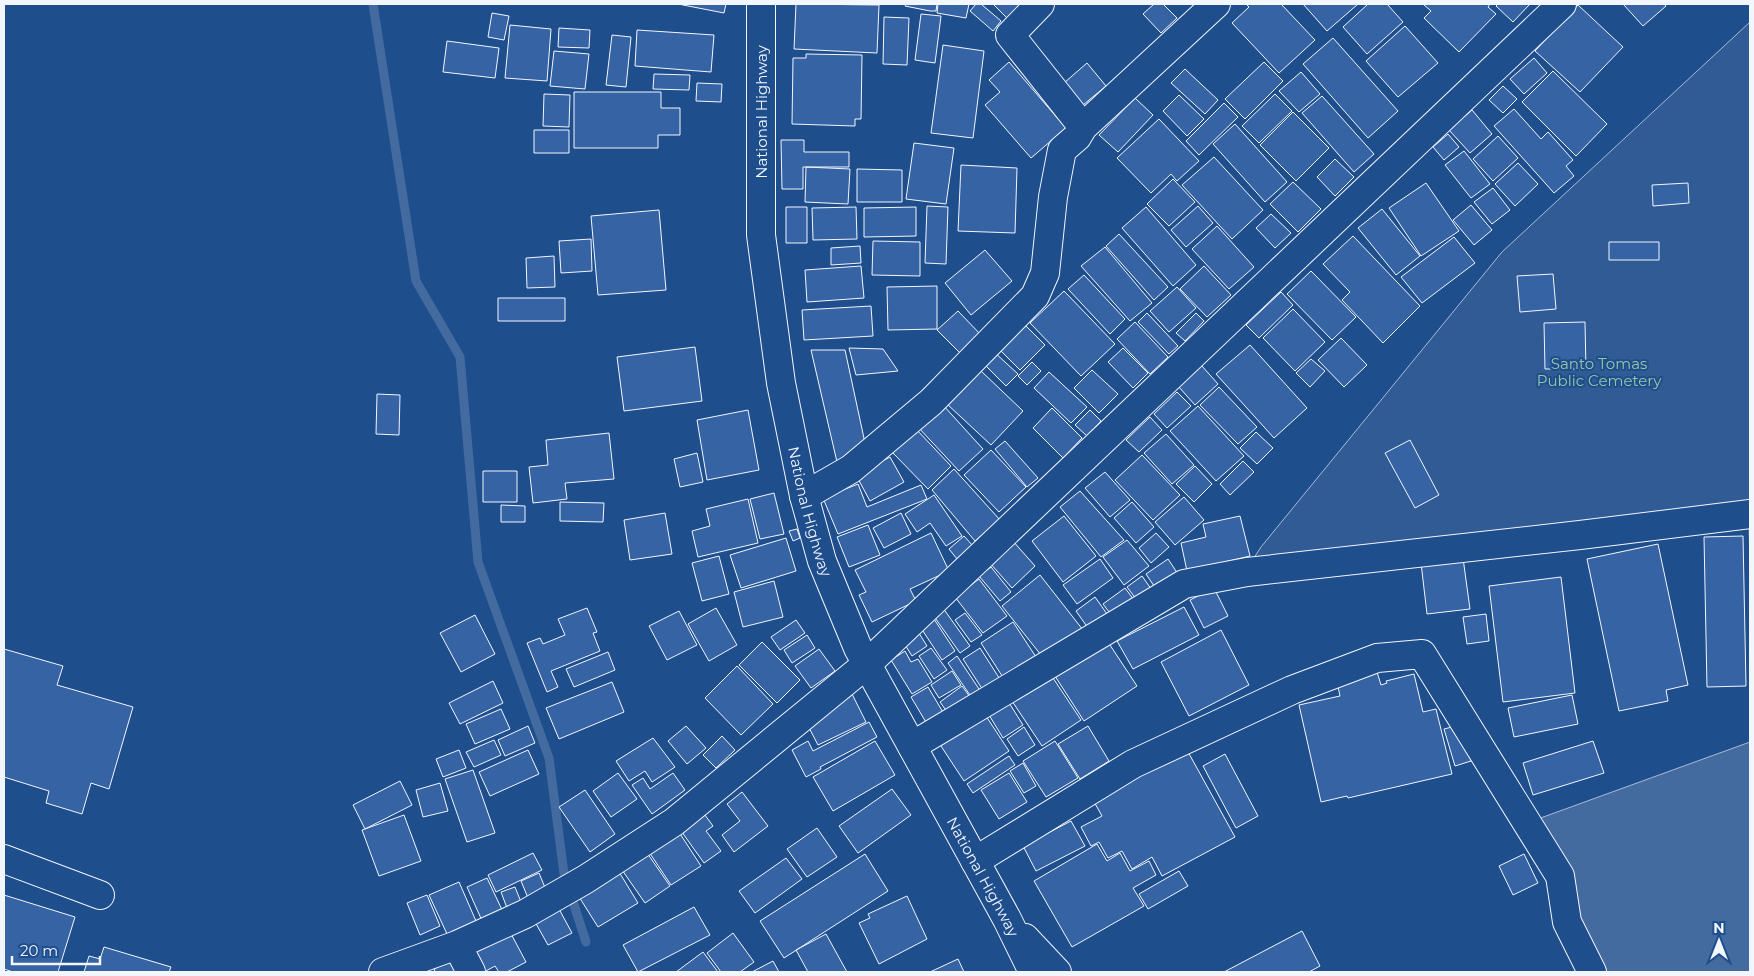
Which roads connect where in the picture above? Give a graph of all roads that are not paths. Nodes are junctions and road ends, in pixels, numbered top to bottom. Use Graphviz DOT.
graph roads {
  1 [pos="761,4"];
  2 [pos="1040,4"];
  3 [pos="1216,4"];
  4 [pos="1562,4"];
  5 [pos="1083,126"];
  6 [pos="804,496"];
  7 [pos="1750,514"];
  8 [pos="867,664"];
  9 [pos="912,746"];
  10 [pos="4,859"];
  11 [pos="975,861"];
  12 [pos="100,895"];
  13 [pos="1007,919"];
  14 [pos="458,944"];
  15 [pos="383,972"];
  16 [pos="471,972"];
  17 [pos="1033,972"];
  18 [pos="1057,972"];
  19 [pos="1592,972"];
  1 -- 6 [label="street, National Highway"];
  2 -- 5 [label="street"];
  3 -- 5 [label="street"];
  4 -- 8 [label="street"];
  5 -- 6 [label="street"];
  6 -- 8 [label="street, National Highway"];
  7 -- 9 [label="street"];
  8 -- 9 [label="street, National Highway"];
  8 -- 14 [label="street"];
  9 -- 11 [label="street, National Highway"];
  10 -- 12 [label="street"];
  11 -- 13 [label="street, National Highway"];
  11 -- 19 [label="street"];
  13 -- 17 [label="street, National Highway"];
  13 -- 18 [label="street"];
  14 -- 15 [label="street"];
  14 -- 16 [label="street"];
}
